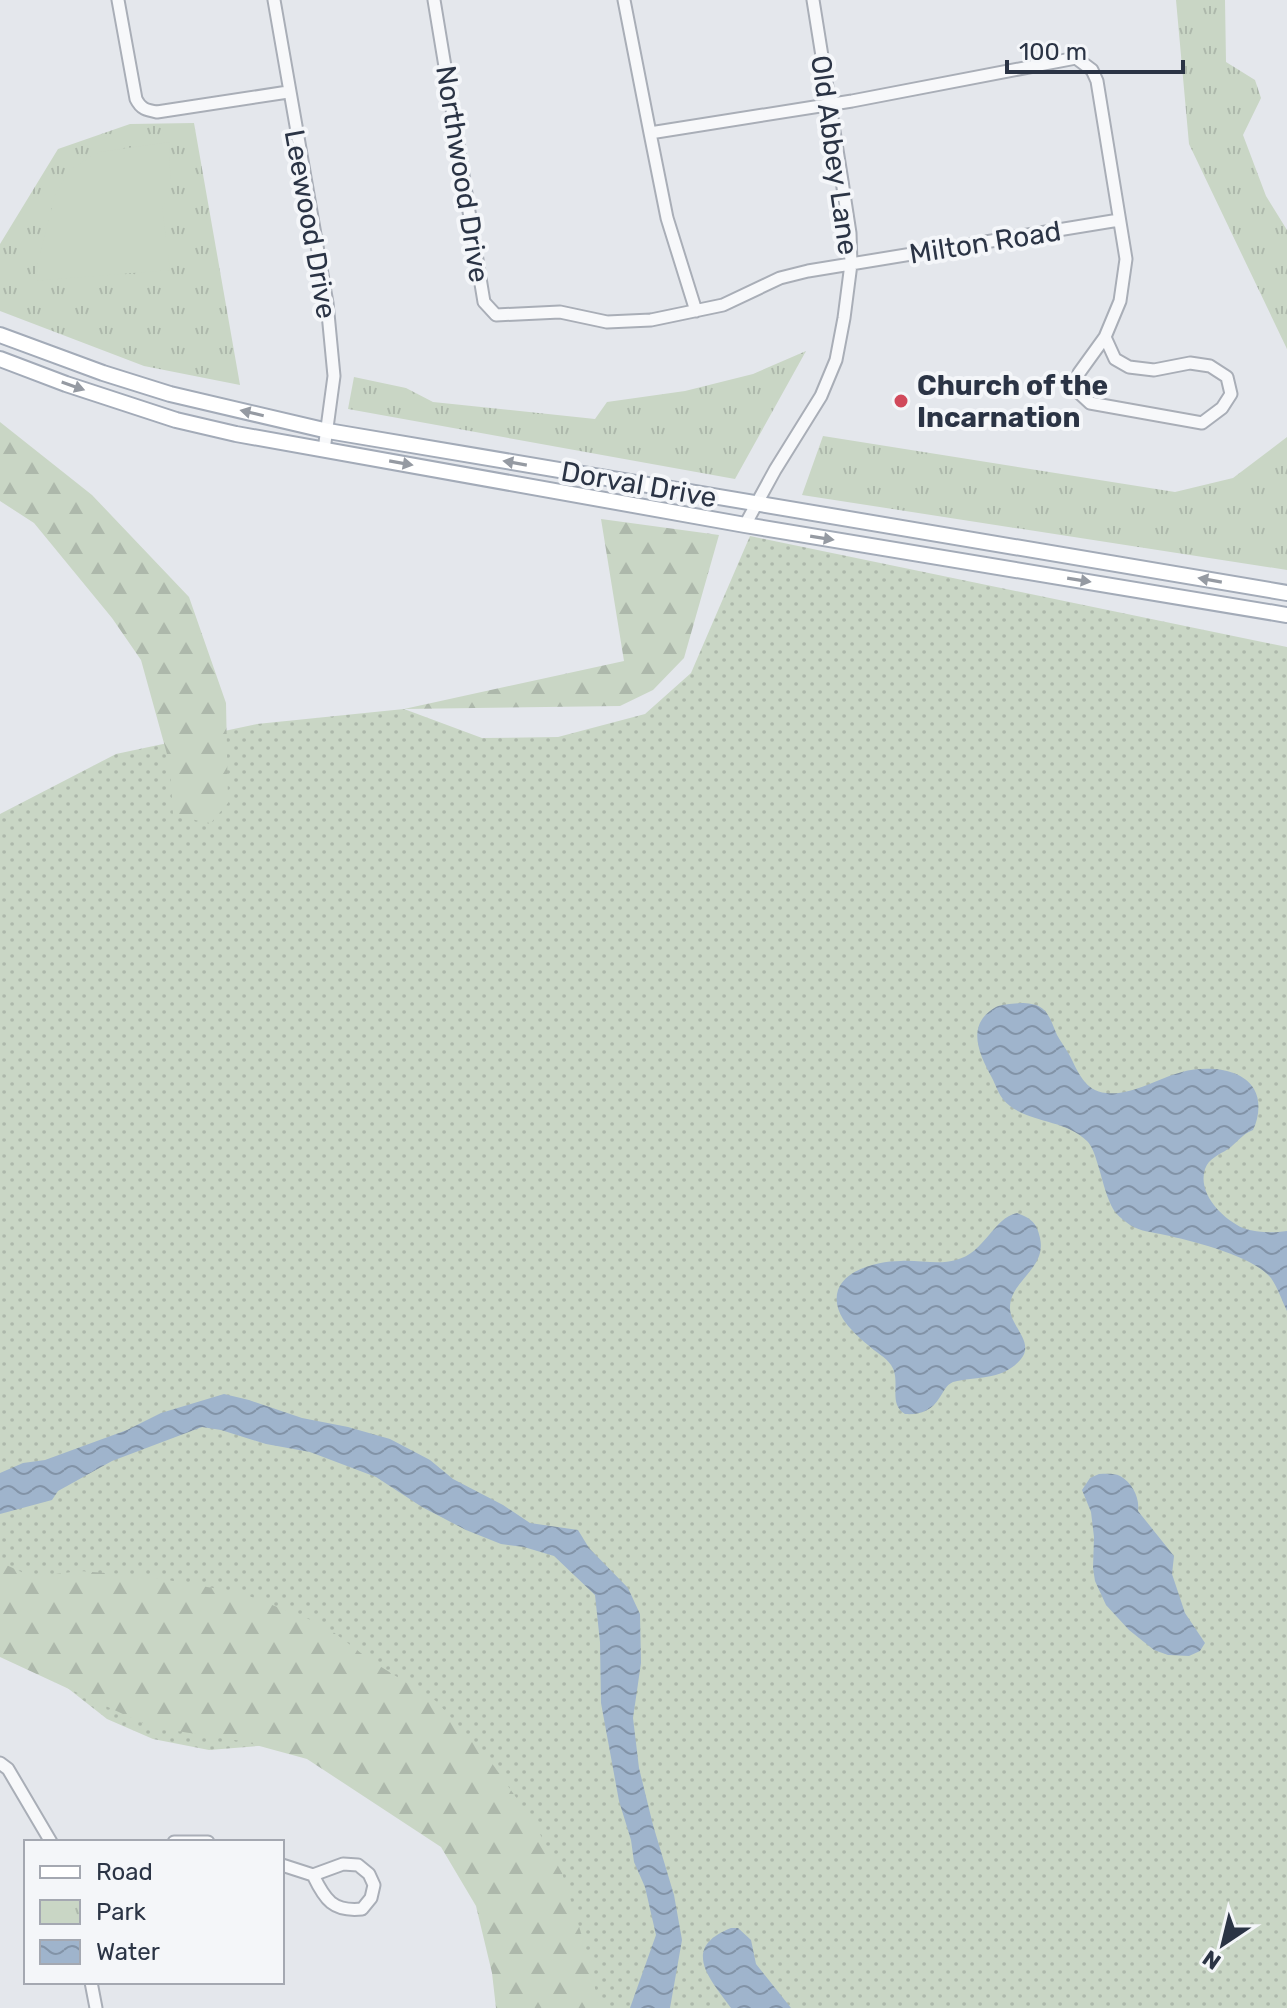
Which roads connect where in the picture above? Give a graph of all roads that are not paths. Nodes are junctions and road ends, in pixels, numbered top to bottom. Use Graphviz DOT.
graph roads {
  1 [pos="118,0"];
  2 [pos="274,0"];
  3 [pos="434,0"];
  4 [pos="624,0"];
  5 [pos="813,0"];
  6 [pos="288,92"];
  7 [pos="831,104"];
  8 [pos="650,133"];
  9 [pos="1119,220"];
  10 [pos="851,264"];
  11 [pos="696,311"];
  12 [pos="0,335"];
  13 [pos="1105,337"];
  14 [pos="0,359"];
  15 [pos="328,431"];
  16 [pos="324,450"];
  17 [pos="758,504"];
  18 [pos="745,525"];
  19 [pos="1287,593"];
  20 [pos="1287,615"];
  21 [pos="0,1763"];
  22 [pos="50,1840"];
  23 [pos="284,1866"];
  24 [pos="313,1875"];
  25 [pos="91,1984"];
  26 [pos="96,2008"];
  1 -- 6 [label="street"];
  2 -- 6 [label="street, Leewood Drive"];
  3 -- 11 [label="street, Northwood Drive"];
  4 -- 8 [label="street"];
  5 -- 7 [label="street, Old Abbey Lane"];
  6 -- 15 [label="street, Leewood Drive"];
  7 -- 8 [label="street"];
  7 -- 9 [label="street"];
  7 -- 10 [label="street, Old Abbey Lane"];
  8 -- 11 [label="street"];
  9 -- 10 [label="street, Milton Road"];
  9 -- 13 [label="street"];
  10 -- 11 [label="street, Northwood Drive"];
  10 -- 17 [label="street, Old Abbey Lane"];
  15 -- 12 [label="main road, Dorval Drive, one-way"];
  13 -- 13 [label="street"];
  14 -- 16 [label="main road, Dorval Drive, one-way"];
  15 -- 16 [label="street, Leewood Drive"];
  17 -- 15 [label="main road, Dorval Drive, one-way"];
  16 -- 18 [label="main road, Dorval Drive, one-way"];
  17 -- 18 [label="street, Old Abbey Lane"];
  19 -- 17 [label="main road, Dorval Drive, one-way"];
  18 -- 20 [label="main road, Dorval Drive, one-way"];
  21 -- 22 [label="street"];
  23 -- 24 [label="street"];
  24 -- 24 [label="street"];
  25 -- 26 [label="street"];
}
